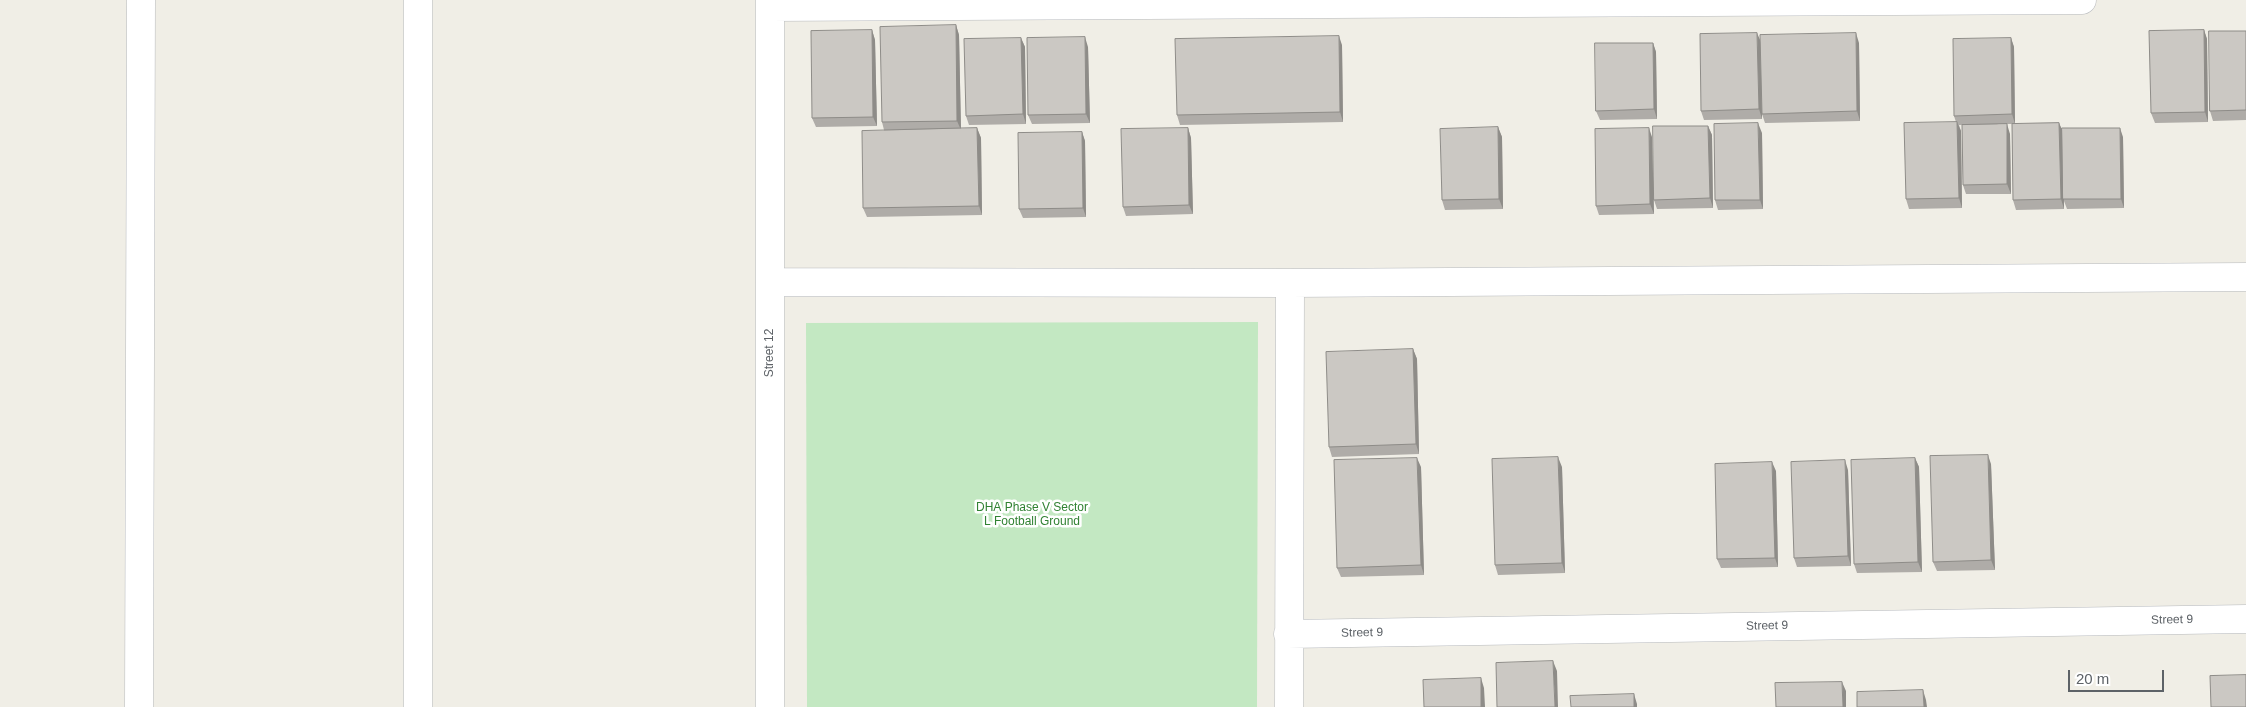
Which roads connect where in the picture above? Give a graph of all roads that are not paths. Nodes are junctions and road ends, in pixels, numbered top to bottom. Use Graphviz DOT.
graph roads {
  1 [pos="141,0"];
  2 [pos="418,0"];
  3 [pos="2082,0"];
  4 [pos="770,4"];
  5 [pos="2246,277"];
  6 [pos="770,282"];
  7 [pos="1290,283"];
  8 [pos="2246,619"];
  9 [pos="1288,634"];
  10 [pos="139,707"];
  11 [pos="418,707"];
  12 [pos="770,707"];
  13 [pos="1289,707"];
  1 -- 10 [label="street"];
  2 -- 11 [label="street"];
  3 -- 4 [label="street"];
  4 -- 6 [label="street, Street 12"];
  5 -- 7 [label="street"];
  6 -- 7 [label="street"];
  6 -- 12 [label="street, Street 12"];
  7 -- 9 [label="street"];
  8 -- 9 [label="street, Street 9"];
  9 -- 13 [label="street"];
}
